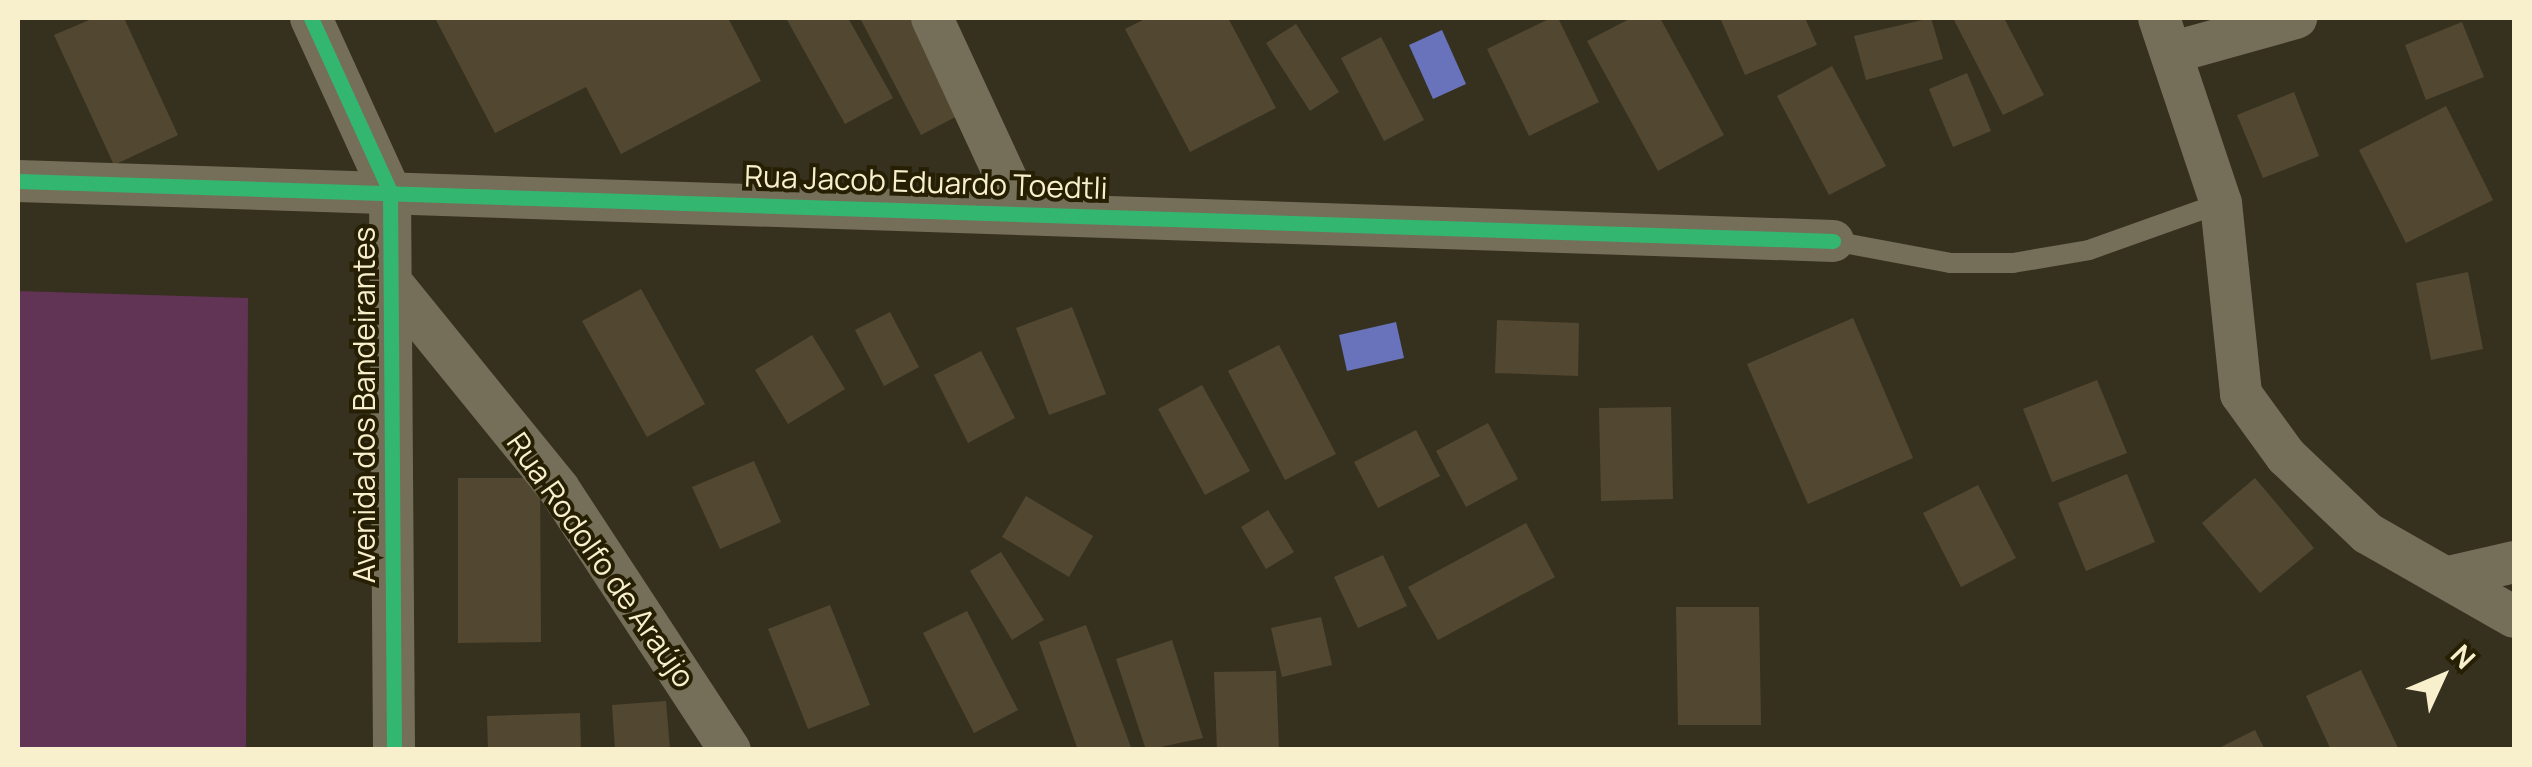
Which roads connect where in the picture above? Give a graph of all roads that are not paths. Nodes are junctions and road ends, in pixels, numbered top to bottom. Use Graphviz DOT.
graph roads {
  1 [pos="311,18"];
  2 [pos="932,18"];
  3 [pos="2296,18"];
  4 [pos="2167,34"];
  5 [pos="18,182"];
  6 [pos="390,191"];
  7 [pos="2221,203"];
  8 [pos="1022,213"];
  9 [pos="1832,242"];
  10 [pos="391,282"];
  11 [pos="2514,562"];
  12 [pos="2449,576"];
  13 [pos="2514,618"];
  14 [pos="394,750"];
  15 [pos="730,750"];
  1 -- 6 [label="street, Avenida dos Bandeirantes"];
  2 -- 8 [label="street"];
  3 -- 4 [label="street"];
  4 -- 7 [label="street"];
  5 -- 6 [label="street, Rua Jacob Eduardo Toedtli"];
  6 -- 8 [label="street, Rua Jacob Eduardo Toedtli"];
  6 -- 10 [label="street, Avenida dos Bandeirantes"];
  7 -- 9 [label="lane"];
  7 -- 12 [label="street"];
  8 -- 9 [label="street, Rua Jacob Eduardo Toedtli"];
  10 -- 14 [label="street, Avenida dos Bandeirantes"];
  10 -- 15 [label="street, Rua Rodolfo de Araújo"];
  11 -- 12 [label="street"];
  12 -- 13 [label="street"];
}
